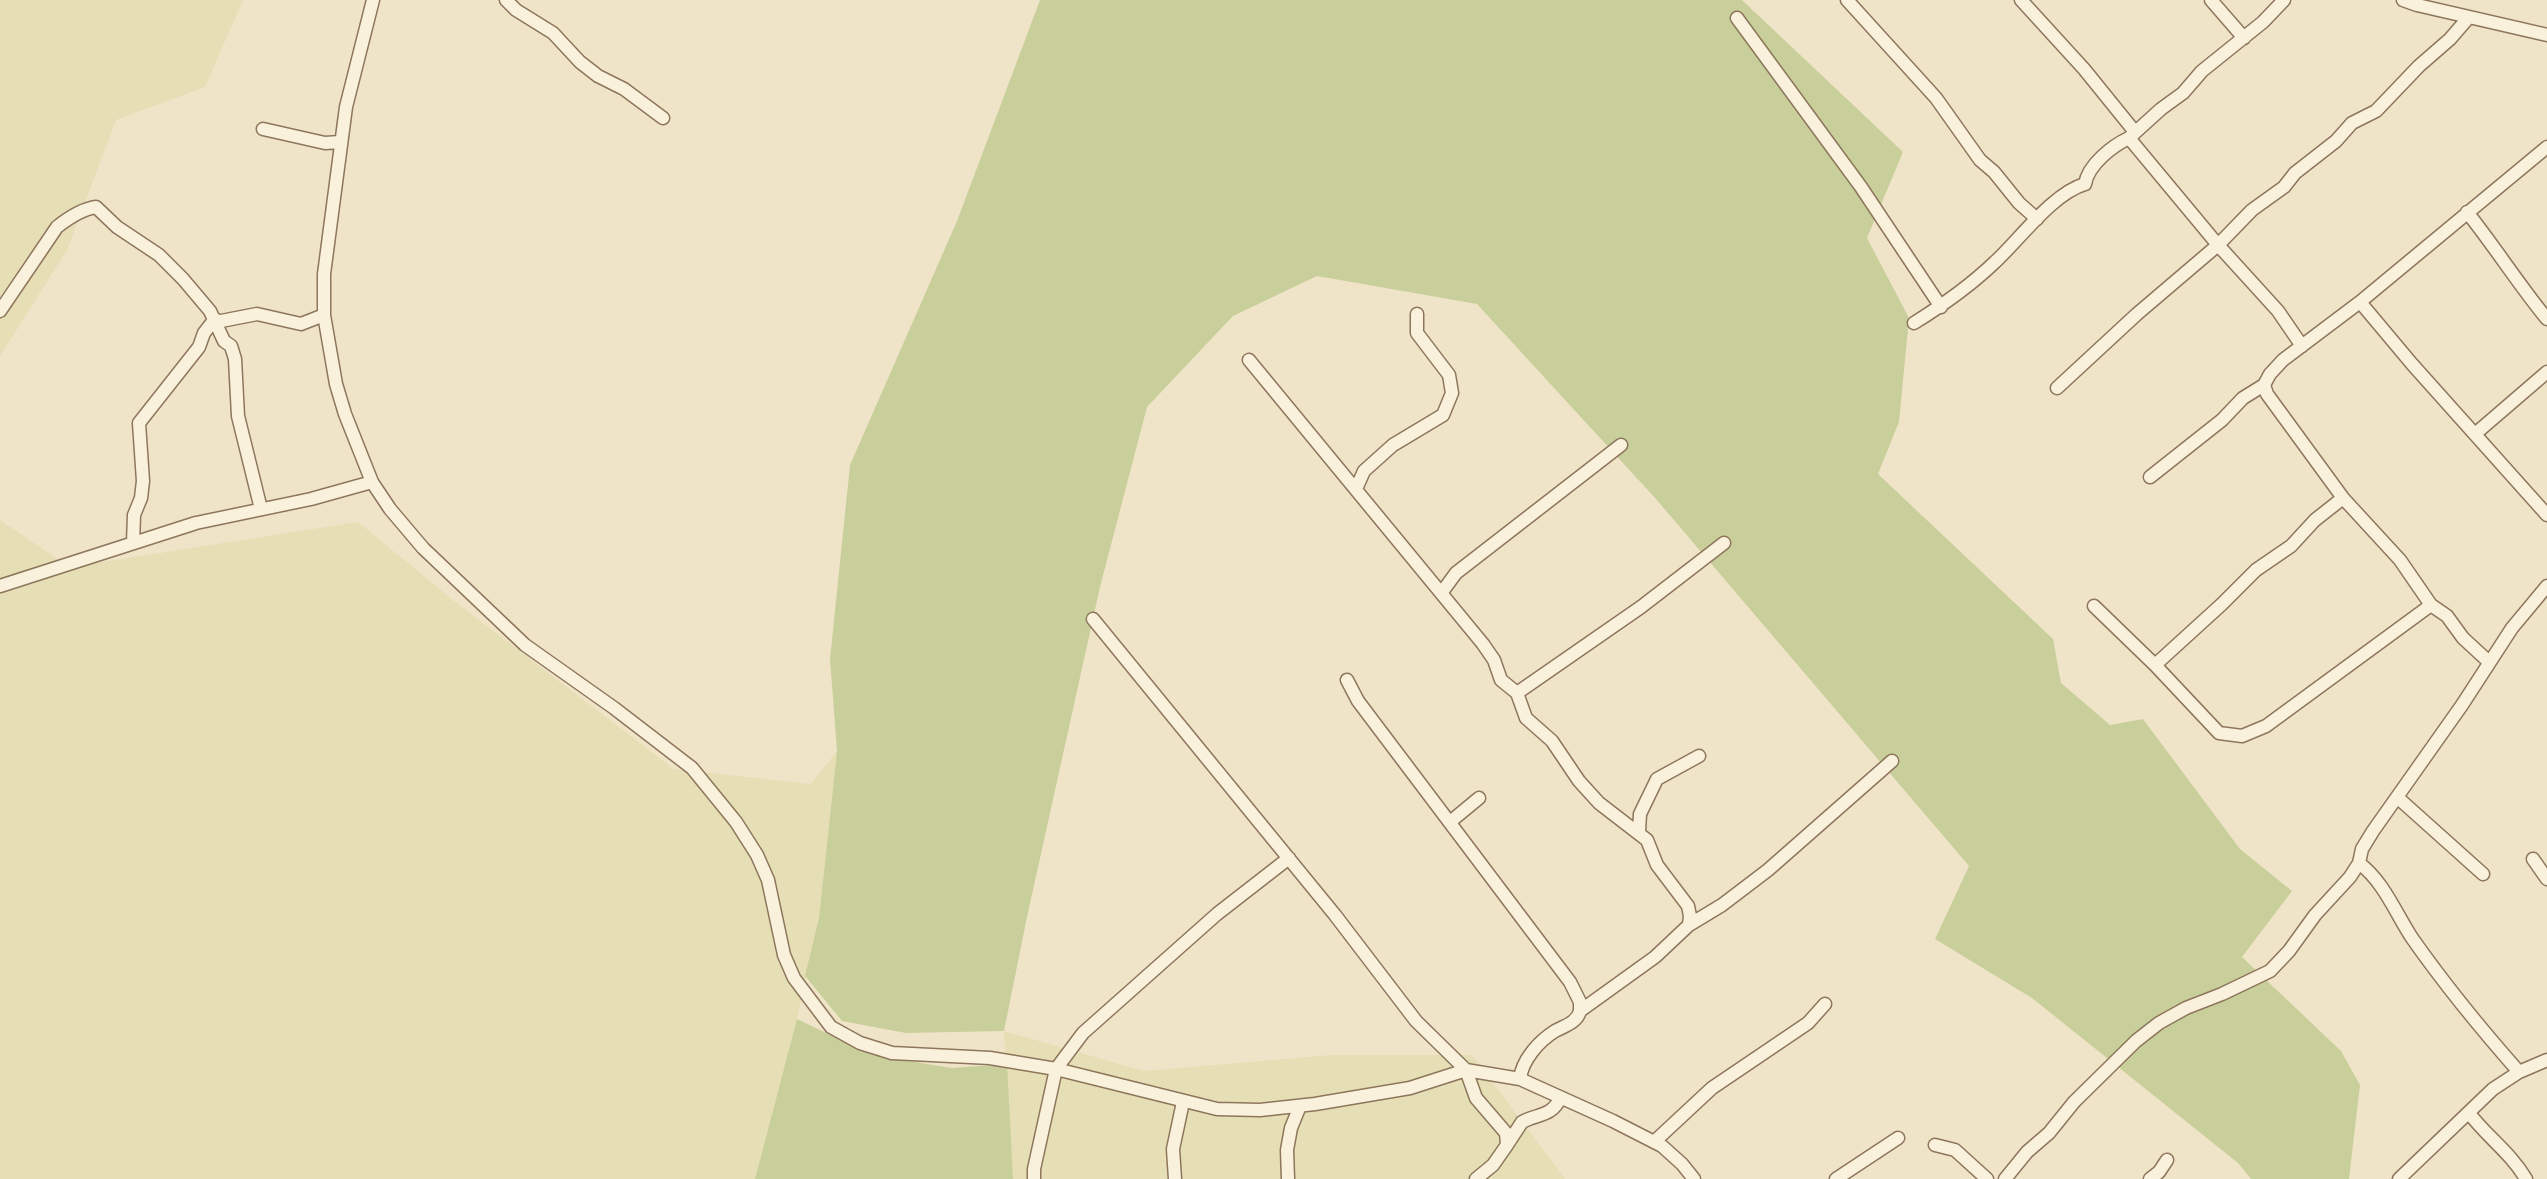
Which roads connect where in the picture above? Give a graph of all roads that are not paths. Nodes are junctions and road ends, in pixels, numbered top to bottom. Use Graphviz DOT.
graph roads {
  1 [pos="373,0"];
  2 [pos="506,0"];
  3 [pos="1847,0"];
  4 [pos="2021,0"];
  5 [pos="2211,0"];
  6 [pos="2284,0"];
  7 [pos="2403,0"];
  8 [pos="2469,17"];
  9 [pos="1737,18"];
  10 [pos="2547,34"];
  11 [pos="2244,38"];
  12 [pos="663,118"];
  13 [pos="263,129"];
  14 [pos="2132,135"];
  15 [pos="340,142"];
  16 [pos="2547,147"];
  17 [pos="2467,213"];
  18 [pos="2037,219"];
  19 [pos="2218,245"];
  20 [pos="2360,302"];
  21 [pos="1941,307"];
  22 [pos="0,311"];
  23 [pos="1418,314"];
  24 [pos="324,315"];
  25 [pos="215,320"];
  26 [pos="2547,320"];
  27 [pos="1914,323"];
  28 [pos="2302,346"];
  29 [pos="1249,360"];
  30 [pos="2547,372"];
  31 [pos="2264,385"];
  32 [pos="2057,388"];
  33 [pos="2475,434"];
  34 [pos="1621,445"];
  35 [pos="2150,477"];
  36 [pos="372,482"];
  37 [pos="1356,489"];
  38 [pos="2343,498"];
  39 [pos="261,509"];
  40 [pos="2547,515"];
  41 [pos="133,543"];
  42 [pos="1724,543"];
  43 [pos="0,586"];
  44 [pos="2547,586"];
  45 [pos="1442,592"];
  46 [pos="2431,605"];
  47 [pos="2094,606"];
  48 [pos="1093,619"];
  49 [pos="2489,662"];
  50 [pos="2155,665"];
  51 [pos="1347,680"];
  52 [pos="1517,693"];
  53 [pos="1699,756"];
  54 [pos="1892,761"];
  55 [pos="2397,797"];
  56 [pos="1479,798"];
  57 [pos="1450,822"];
  58 [pos="1639,832"];
  59 [pos="1289,858"];
  60 [pos="2533,859"];
  61 [pos="2360,863"];
  62 [pos="2483,874"];
  63 [pos="2547,879"];
  64 [pos="1689,925"];
  65 [pos="1825,1004"];
  66 [pos="1580,1011"];
  67 [pos="2547,1060"];
  68 [pos="1056,1069"];
  69 [pos="1466,1070"];
  70 [pos="2519,1072"];
  71 [pos="1520,1079"];
  72 [pos="1560,1098"];
  73 [pos="1183,1102"];
  74 [pos="1300,1106"];
  75 [pos="2469,1113"];
  76 [pos="1898,1138"];
  77 [pos="1654,1142"];
  78 [pos="1507,1145"];
  79 [pos="1935,1145"];
  80 [pos="2167,1160"];
  81 [pos="1034,1179"];
  82 [pos="1175,1179"];
  83 [pos="1288,1179"];
  84 [pos="1476,1179"];
  85 [pos="1694,1179"];
  86 [pos="1836,1179"];
  87 [pos="1987,1179"];
  88 [pos="2005,1179"];
  89 [pos="2150,1179"];
  90 [pos="2398,1179"];
  91 [pos="2526,1179"];
  1 -- 15 [label="street"];
  2 -- 12 [label="street"];
  3 -- 18 [label="street"];
  4 -- 14 [label="street"];
  5 -- 11 [label="street"];
  6 -- 11 [label="street"];
  7 -- 8 [label="street"];
  8 -- 10 [label="street"];
  8 -- 19 [label="street"];
  9 -- 21 [label="street"];
  11 -- 14 [label="street"];
  13 -- 15 [label="street"];
  14 -- 18 [label="street"];
  14 -- 19 [label="street"];
  15 -- 24 [label="street"];
  16 -- 17 [label="street"];
  17 -- 20 [label="street"];
  17 -- 26 [label="street"];
  18 -- 21 [label="street"];
  19 -- 28 [label="street"];
  19 -- 32 [label="street"];
  20 -- 28 [label="street"];
  20 -- 33 [label="street"];
  21 -- 27 [label="street"];
  22 -- 25 [label="street"];
  23 -- 37 [label="street"];
  24 -- 25 [label="street"];
  24 -- 36 [label="street"];
  25 -- 39 [label="street"];
  25 -- 41 [label="street"];
  28 -- 31 [label="street"];
  29 -- 37 [label="street"];
  30 -- 33 [label="street"];
  31 -- 35 [label="street"];
  31 -- 38 [label="street"];
  33 -- 40 [label="street"];
  34 -- 45 [label="street"];
  36 -- 39 [label="street"];
  36 -- 68 [label="street"];
  37 -- 45 [label="street"];
  38 -- 46 [label="street"];
  38 -- 50 [label="street"];
  39 -- 41 [label="street"];
  41 -- 43 [label="street"];
  42 -- 52 [label="street"];
  44 -- 49 [label="street"];
  45 -- 52 [label="street"];
  46 -- 49 [label="street"];
  46 -- 50 [label="street"];
  47 -- 50 [label="street"];
  48 -- 59 [label="street"];
  49 -- 55 [label="street"];
  51 -- 57 [label="street"];
  52 -- 58 [label="street"];
  53 -- 58 [label="street"];
  54 -- 64 [label="street"];
  55 -- 61 [label="street"];
  55 -- 62 [label="street"];
  56 -- 57 [label="street"];
  57 -- 66 [label="street"];
  58 -- 64 [label="street"];
  59 -- 68 [label="street"];
  59 -- 69 [label="street"];
  60 -- 63 [label="street"];
  61 -- 70 [label="street"];
  61 -- 88 [label="street"];
  64 -- 66 [label="street"];
  65 -- 77 [label="street"];
  66 -- 71 [label="street"];
  67 -- 70 [label="street"];
  68 -- 73 [label="street"];
  68 -- 81 [label="street"];
  69 -- 71 [label="street"];
  69 -- 74 [label="street"];
  69 -- 78 [label="street"];
  70 -- 75 [label="street"];
  71 -- 72 [label="street"];
  72 -- 77 [label="street"];
  72 -- 78 [label="street"];
  73 -- 74 [label="street"];
  73 -- 82 [label="street"];
  74 -- 83 [label="street"];
  75 -- 90 [label="street"];
  75 -- 91 [label="street"];
  76 -- 86 [label="street"];
  77 -- 85 [label="street"];
  78 -- 84 [label="street"];
  79 -- 87 [label="street"];
  80 -- 89 [label="street"];
}
